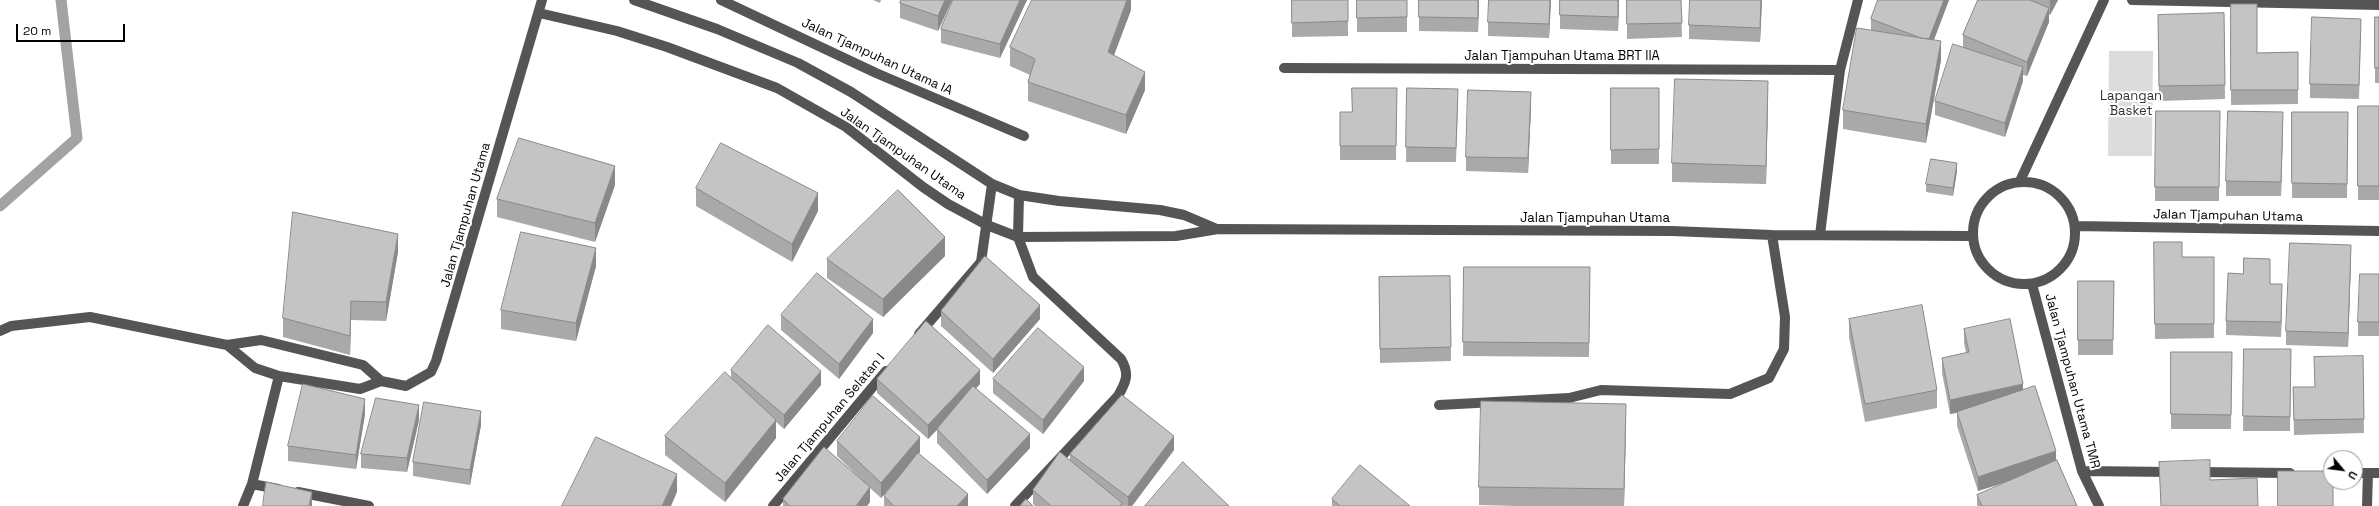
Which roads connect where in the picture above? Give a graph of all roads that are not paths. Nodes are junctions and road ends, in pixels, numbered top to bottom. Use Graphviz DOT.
graph roads {
  1 [pos="542,0"];
  2 [pos="634,0"];
  3 [pos="721,0"];
  4 [pos="1858,0"];
  5 [pos="2104,0"];
  6 [pos="2132,0"];
  7 [pos="2375,4"];
  8 [pos="539,13"];
  9 [pos="1284,68"];
  10 [pos="1840,70"];
  11 [pos="1024,136"];
  12 [pos="2020,181"];
  13 [pos="992,184"];
  14 [pos="1019,194"];
  15 [pos="987,225"];
  16 [pos="2076,226"];
  17 [pos="1218,229"];
  18 [pos="2379,231"];
  19 [pos="1772,235"];
  20 [pos="1820,235"];
  21 [pos="1973,236"];
  22 [pos="1018,237"];
  23 [pos="2032,284"];
  24 [pos="0,331"];
  25 [pos="912,341"];
  26 [pos="228,345"];
  27 [pos="892,365"];
  28 [pos="279,376"];
  29 [pos="381,382"];
  30 [pos="1439,405"];
  31 [pos="2082,471"];
  32 [pos="2300,473"];
  33 [pos="2379,473"];
  34 [pos="2363,474"];
  35 [pos="2368,474"];
  36 [pos="252,484"];
  37 [pos="243,506"];
  38 [pos="369,506"];
  39 [pos="773,506"];
  40 [pos="1015,506"];
  41 [pos="2099,506"];
  42 [pos="2367,506"];
  1 -- 8 [label="street, Jalan Tjampuhan Utama"];
  2 -- 13 [label="street, Jalan Tjampuhan Utama"];
  3 -- 11 [label="street, Jalan Tjampuhan Utama IA"];
  4 -- 10 [label="street"];
  5 -- 12 [label="street"];
  6 -- 7 [label="street"];
  8 -- 15 [label="street, Jalan Tjampuhan Utama"];
  8 -- 29 [label="street, Jalan Tjampuhan Utama"];
  9 -- 10 [label="street, Jalan Tjampuhan Utama BRT IIA"];
  10 -- 20 [label="street"];
  12 -- 16 [label="street"];
  12 -- 21 [label="street"];
  13 -- 14 [label="street, Jalan Tjampuhan Utama"];
  13 -- 15 [label="street"];
  14 -- 17 [label="street, Jalan Tjampuhan Utama"];
  14 -- 22 [label="street"];
  15 -- 22 [label="street, Jalan Tjampuhan Utama"];
  15 -- 25 [label="street"];
  16 -- 18 [label="street, Jalan Tjampuhan Utama"];
  16 -- 23 [label="street"];
  17 -- 19 [label="street, Jalan Tjampuhan Utama"];
  17 -- 22 [label="street, Jalan Tjampuhan Utama"];
  19 -- 20 [label="street, Jalan Tjampuhan Utama"];
  19 -- 30 [label="street"];
  20 -- 21 [label="street, Jalan Tjampuhan Utama"];
  21 -- 23 [label="street"];
  22 -- 40 [label="street"];
  23 -- 31 [label="street, Jalan Tjampuhan Utama TMR"];
  24 -- 26 [label="street, Jalan Tjampuhan Utama"];
  26 -- 28 [label="street, Jalan Tjampuhan Utama"];
  26 -- 29 [label="street, Jalan Tjampuhan Utama"];
  27 -- 39 [label="street, Jalan Tjampuhan Selatan I"];
  28 -- 29 [label="street, Jalan Tjampuhan Utama"];
  28 -- 36 [label="street"];
  31 -- 32 [label="street"];
  31 -- 41 [label="street, Jalan Tjampuhan Utama TMR"];
  33 -- 35 [label="street"];
  34 -- 35 [label="street"];
  35 -- 42 [label="street"];
  36 -- 37 [label="street"];
  36 -- 38 [label="street"];
}
